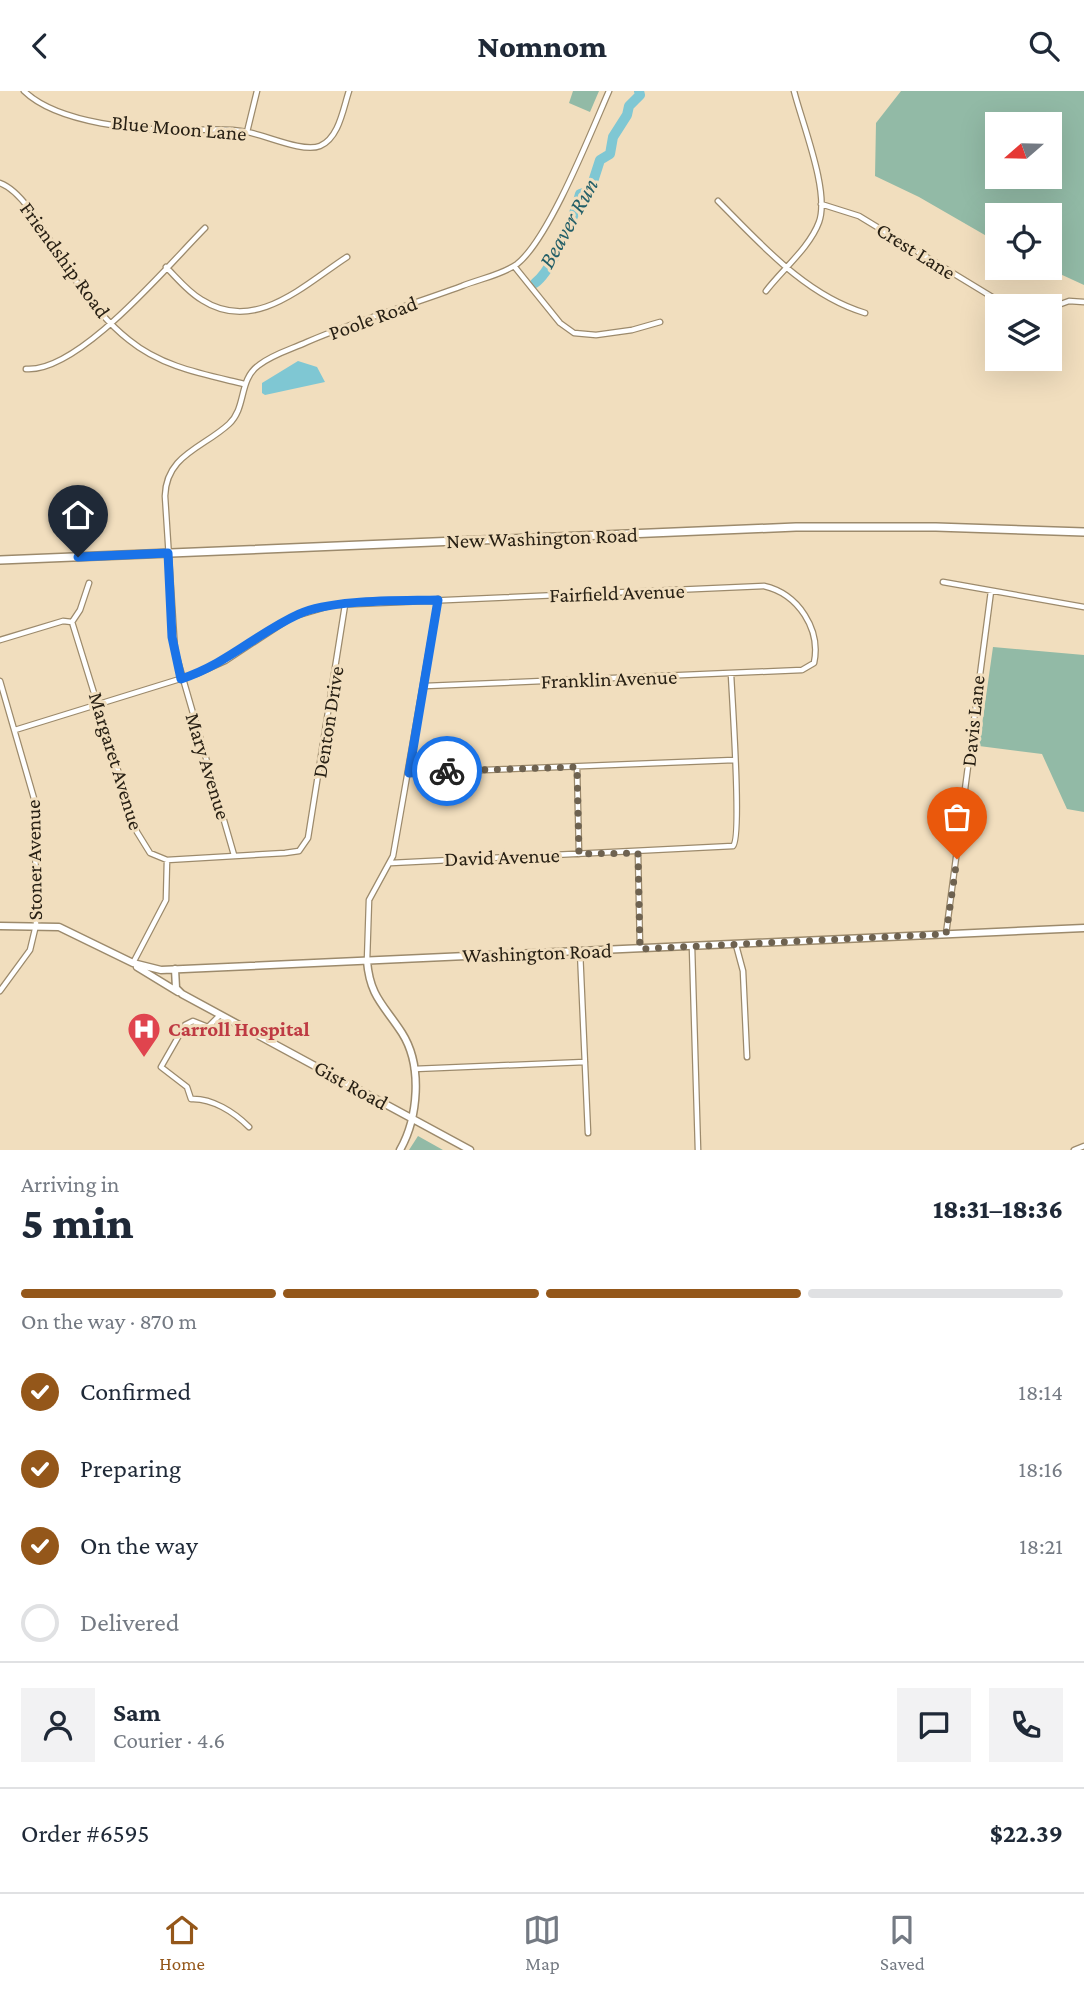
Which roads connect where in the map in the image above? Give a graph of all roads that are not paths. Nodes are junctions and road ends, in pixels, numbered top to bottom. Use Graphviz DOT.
graph roads {
  1 [pos="24,91"];
  2 [pos="257,91"];
  3 [pos="349,91"];
  4 [pos="609,91"];
  5 [pos="794,91"];
  6 [pos="247,132"];
  7 [pos="0,183"];
  8 [pos="718,201"];
  9 [pos="821,204"];
  10 [pos="205,228"];
  11 [pos="347,257"];
  12 [pos="514,266"];
  13 [pos="786,266"];
  14 [pos="166,267"];
  15 [pos="766,291"];
  16 [pos="987,294"];
  17 [pos="1084,302"];
  18 [pos="1062,304"];
  19 [pos="865,313"];
  20 [pos="660,322"];
  21 [pos="110,323"];
  22 [pos="26,369"];
  23 [pos="244,384"];
  24 [pos="1084,532"];
  25 [pos="168,553"];
  26 [pos="0,560"];
  27 [pos="943,582"];
  28 [pos="89,583"];
  29 [pos="991,591"];
  30 [pos="438,600"];
  31 [pos="345,605"];
  32 [pos="1084,607"];
  33 [pos="72,622"];
  34 [pos="0,640"];
  35 [pos="794,671"];
  36 [pos="731,674"];
  37 [pos="181,679"];
  38 [pos="0,681"];
  39 [pos="425,686"];
  40 [pos="98,704"];
  41 [pos="15,730"];
  42 [pos="734,760"];
  43 [pos="577,767"];
  44 [pos="409,773"];
  45 [pos="638,853"];
  46 [pos="579,854"];
  47 [pos="234,855"];
  48 [pos="167,860"];
  49 [pos="391,863"];
  50 [pos="36,925"];
  51 [pos="0,926"];
  52 [pos="1084,927"];
  53 [pos="946,934"];
  54 [pos="736,945"];
  55 [pos="692,947"];
  56 [pos="640,949"];
  57 [pos="580,951"];
  58 [pos="367,961"];
  59 [pos="133,963"];
  60 [pos="175,969"];
  61 [pos="0,991"];
  62 [pos="182,994"];
  63 [pos="220,1015"];
  64 [pos="747,1057"];
  65 [pos="585,1062"];
  66 [pos="413,1069"];
  67 [pos="414,1120"];
  68 [pos="249,1127"];
  69 [pos="588,1133"];
  70 [pos="1084,1146"];
  71 [pos="400,1150"];
  72 [pos="470,1150"];
  73 [pos="698,1150"];
  74 [pos="1074,1150"];
  1 -- 6 [label="street, Blue Moon Lane"];
  2 -- 6 [label="street"];
  3 -- 6 [label="street, Blue Moon Lane"];
  4 -- 12 [label="street, Poole Road"];
  5 -- 9 [label="street"];
  7 -- 21 [label="street, Friendship Road"];
  8 -- 13 [label="street"];
  9 -- 13 [label="street"];
  9 -- 16 [label="street, Crest Lane"];
  10 -- 14 [label="street"];
  11 -- 14 [label="street"];
  12 -- 20 [label="street"];
  12 -- 23 [label="street, Poole Road"];
  13 -- 15 [label="street"];
  13 -- 19 [label="street"];
  14 -- 21 [label="street"];
  17 -- 18 [label="street"];
  21 -- 22 [label="street"];
  21 -- 23 [label="street, Friendship Road"];
  23 -- 25 [label="street, Poole Road"];
  24 -- 25 [label="main road, New Washington Road"];
  25 -- 26 [label="main road, New Washington Road"];
  25 -- 37 [label="street, Mary Avenue"];
  27 -- 29 [label="street"];
  28 -- 33 [label="street"];
  29 -- 32 [label="street"];
  29 -- 53 [label="street, Davis Lane"];
  30 -- 31 [label="street, Fairfield Avenue"];
  30 -- 35 [label="street, Fairfield Avenue"];
  30 -- 39 [label="street"];
  31 -- 37 [label="street, Fairfield Avenue"];
  31 -- 47 [label="street, Denton Drive"];
  33 -- 34 [label="street"];
  33 -- 40 [label="street, Margaret Avenue"];
  35 -- 36 [label="street, Franklin Avenue"];
  36 -- 39 [label="street, Franklin Avenue"];
  36 -- 42 [label="street"];
  37 -- 40 [label="street, Fairfield Avenue"];
  37 -- 47 [label="street, Mary Avenue"];
  38 -- 41 [label="street, Stoner Avenue"];
  39 -- 44 [label="street"];
  40 -- 41 [label="street, Fairfield Avenue"];
  40 -- 48 [label="street, Margaret Avenue"];
  41 -- 50 [label="street, Stoner Avenue"];
  42 -- 43 [label="street"];
  42 -- 45 [label="street, David Avenue"];
  43 -- 44 [label="street"];
  43 -- 46 [label="street"];
  44 -- 49 [label="street"];
  45 -- 46 [label="street, David Avenue"];
  45 -- 56 [label="street"];
  46 -- 49 [label="street, David Avenue"];
  47 -- 48 [label="street"];
  48 -- 59 [label="street"];
  49 -- 58 [label="street"];
  50 -- 51 [label="main road, Washington Road"];
  50 -- 59 [label="main road, Washington Road"];
  50 -- 61 [label="street, Stoner Avenue"];
  52 -- 53 [label="main road, Washington Road"];
  53 -- 54 [label="main road, Washington Road"];
  54 -- 55 [label="main road, Washington Road"];
  54 -- 64 [label="street"];
  55 -- 56 [label="main road, Washington Road"];
  55 -- 73 [label="street"];
  56 -- 57 [label="main road, Washington Road"];
  57 -- 58 [label="main road, Washington Road"];
  57 -- 65 [label="street"];
  58 -- 60 [label="main road, Washington Road"];
  58 -- 66 [label="main road"];
  59 -- 60 [label="main road, Washington Road"];
  59 -- 62 [label="main road, Gist Road"];
  60 -- 62 [label="main road"];
  62 -- 63 [label="main road, Gist Road"];
  63 -- 67 [label="main road, Gist Road"];
  63 -- 68 [label="street"];
  65 -- 66 [label="street"];
  65 -- 69 [label="street"];
  66 -- 67 [label="main road"];
  67 -- 71 [label="main road"];
  67 -- 72 [label="main road, Gist Road"];
  70 -- 74 [label="street"];
}
